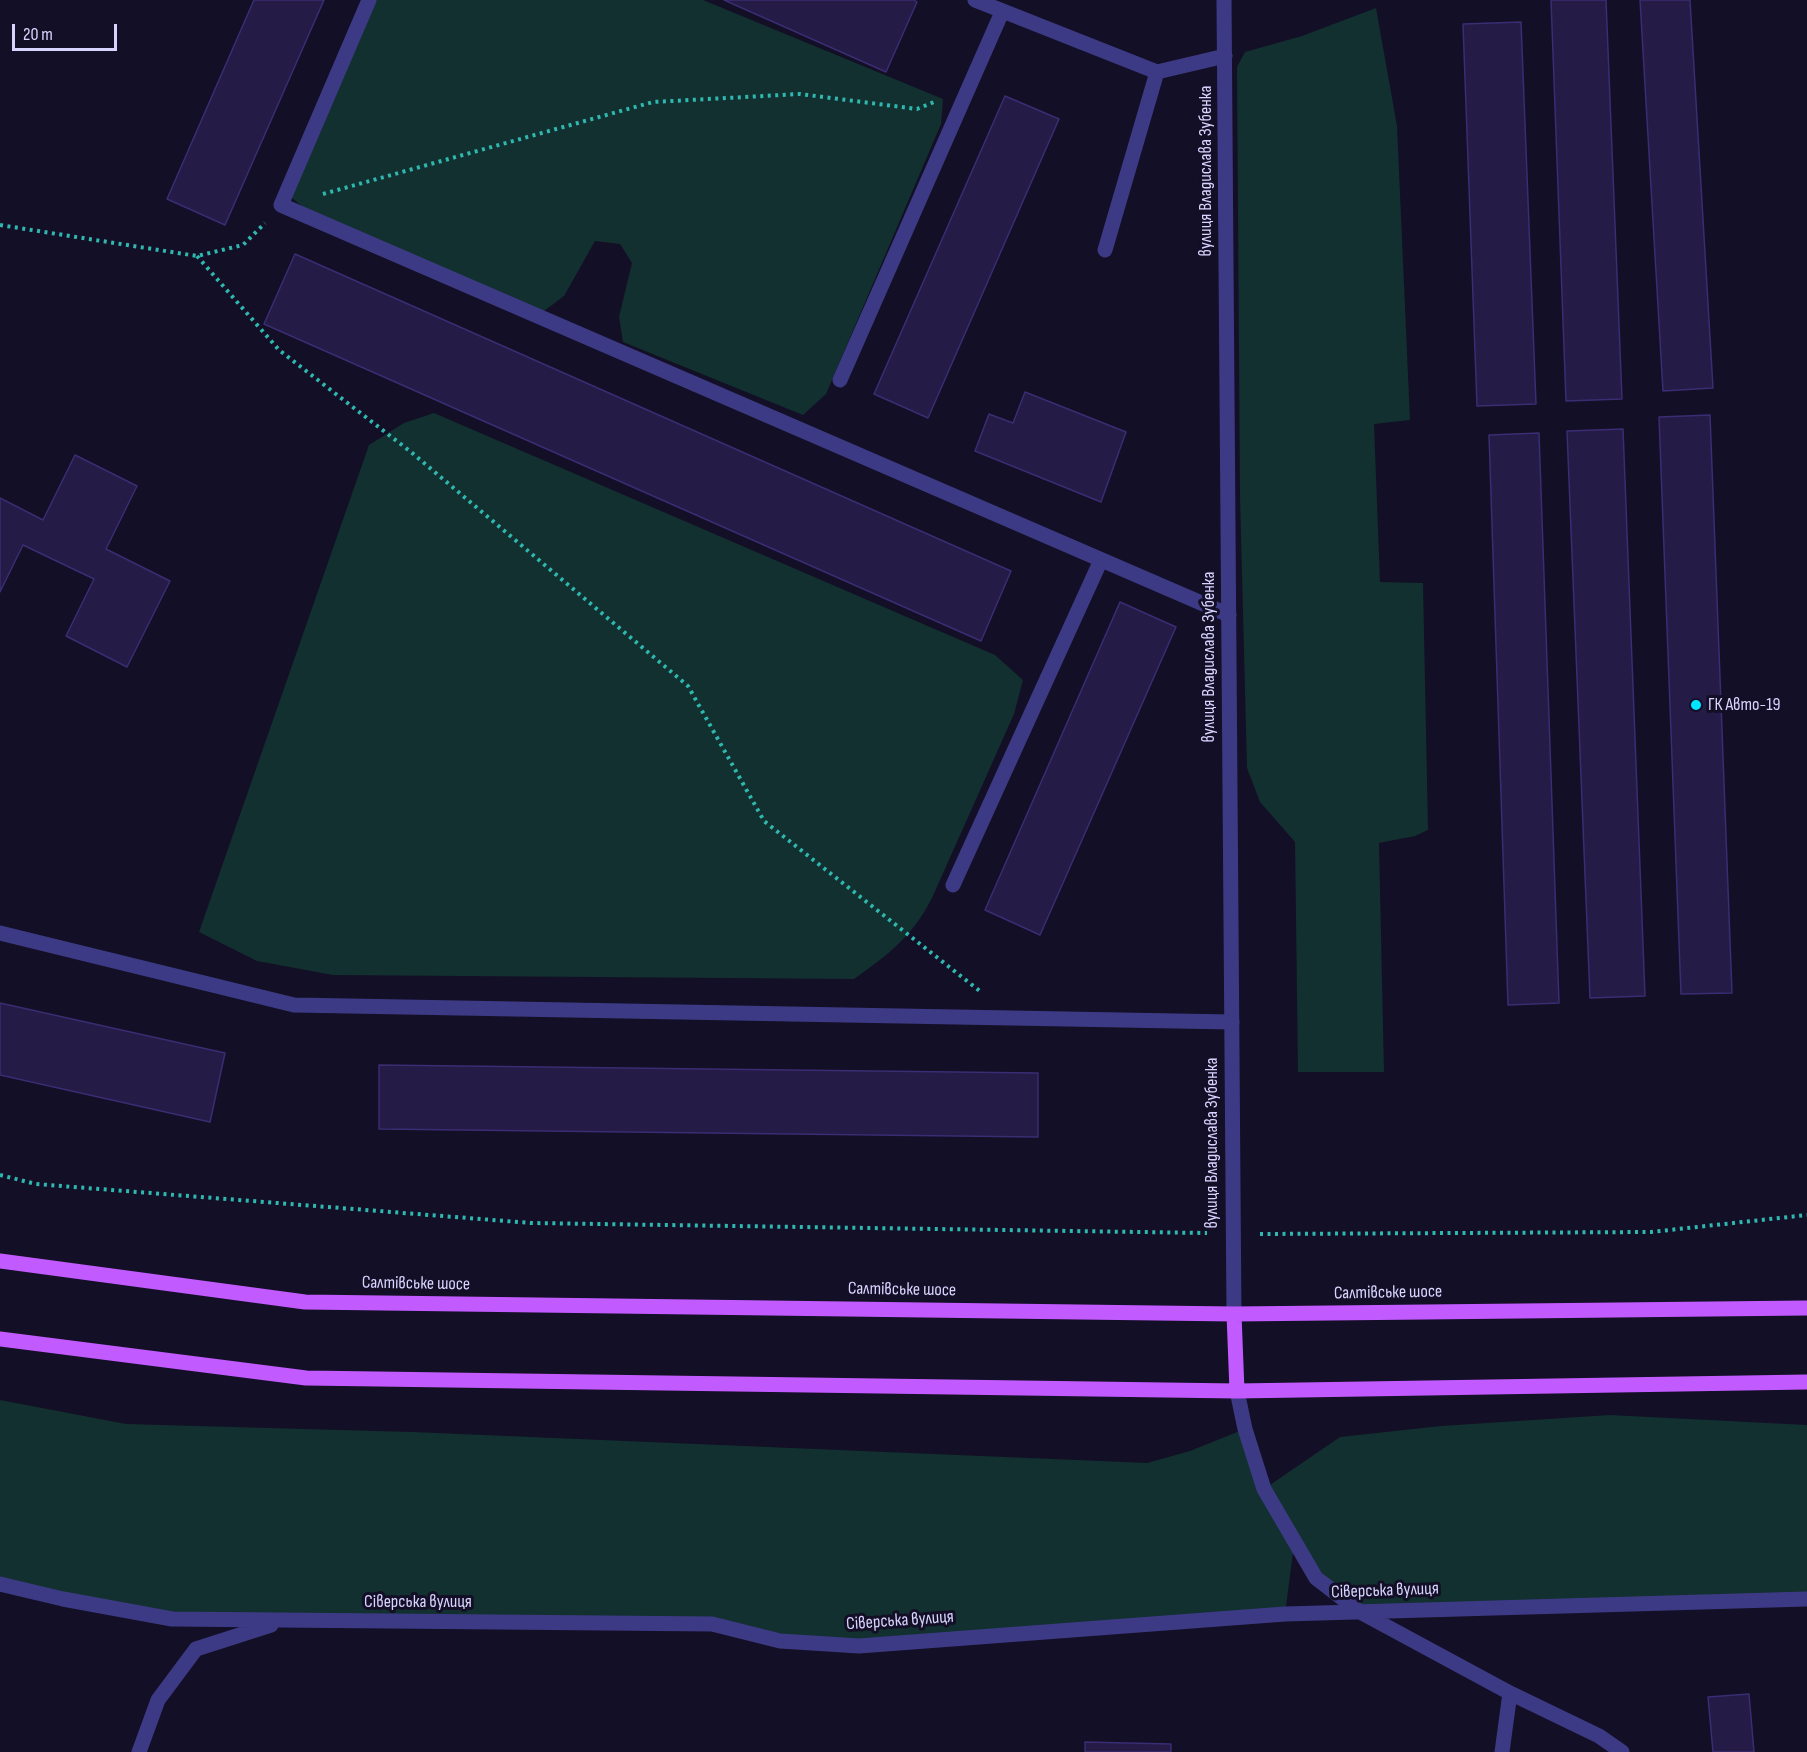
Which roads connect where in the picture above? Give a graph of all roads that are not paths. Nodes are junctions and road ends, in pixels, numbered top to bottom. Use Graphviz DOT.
graph roads {
  1 [pos="369,0"];
  2 [pos="975,0"];
  3 [pos="1224,0"];
  4 [pos="1002,12"];
  5 [pos="1225,57"];
  6 [pos="1157,72"];
  7 [pos="1105,250"];
  8 [pos="840,380"];
  9 [pos="1101,560"];
  10 [pos="1229,615"];
  11 [pos="953,885"];
  12 [pos="0,933"];
  13 [pos="1232,1022"];
  14 [pos="0,1261"];
  15 [pos="1807,1308"];
  16 [pos="1234,1314"];
  17 [pos="0,1339"];
  18 [pos="1807,1382"];
  19 [pos="1237,1391"];
  20 [pos="0,1584"];
  21 [pos="1807,1599"];
  22 [pos="1360,1612"];
  23 [pos="286,1620"];
  24 [pos="1510,1693"];
  25 [pos="139,1752"];
  26 [pos="1502,1752"];
  27 [pos="1622,1752"];
  1 -- 9 [label="street"];
  2 -- 4 [label="street"];
  3 -- 5 [label="street, вулиця Владислава Зубенка"];
  4 -- 6 [label="street"];
  4 -- 8 [label="street"];
  5 -- 6 [label="street"];
  5 -- 10 [label="street, вулиця Владислава Зубенка"];
  6 -- 7 [label="street"];
  9 -- 10 [label="street"];
  9 -- 11 [label="street"];
  10 -- 13 [label="street, вулиця Владислава Зубенка"];
  12 -- 13 [label="street"];
  13 -- 16 [label="street, вулиця Владислава Зубенка"];
  14 -- 16 [label="main road, Салтівське шосе"];
  15 -- 16 [label="main road, Салтівське шосе"];
  16 -- 19 [label="main road"];
  17 -- 19 [label="main road"];
  18 -- 19 [label="main road"];
  19 -- 22 [label="street"];
  20 -- 23 [label="street, Сіверська вулиця"];
  21 -- 22 [label="street, Сіверська вулиця"];
  22 -- 23 [label="street, Сіверська вулиця"];
  22 -- 24 [label="street"];
  23 -- 25 [label="street"];
  24 -- 26 [label="street"];
  24 -- 27 [label="street"];
}
